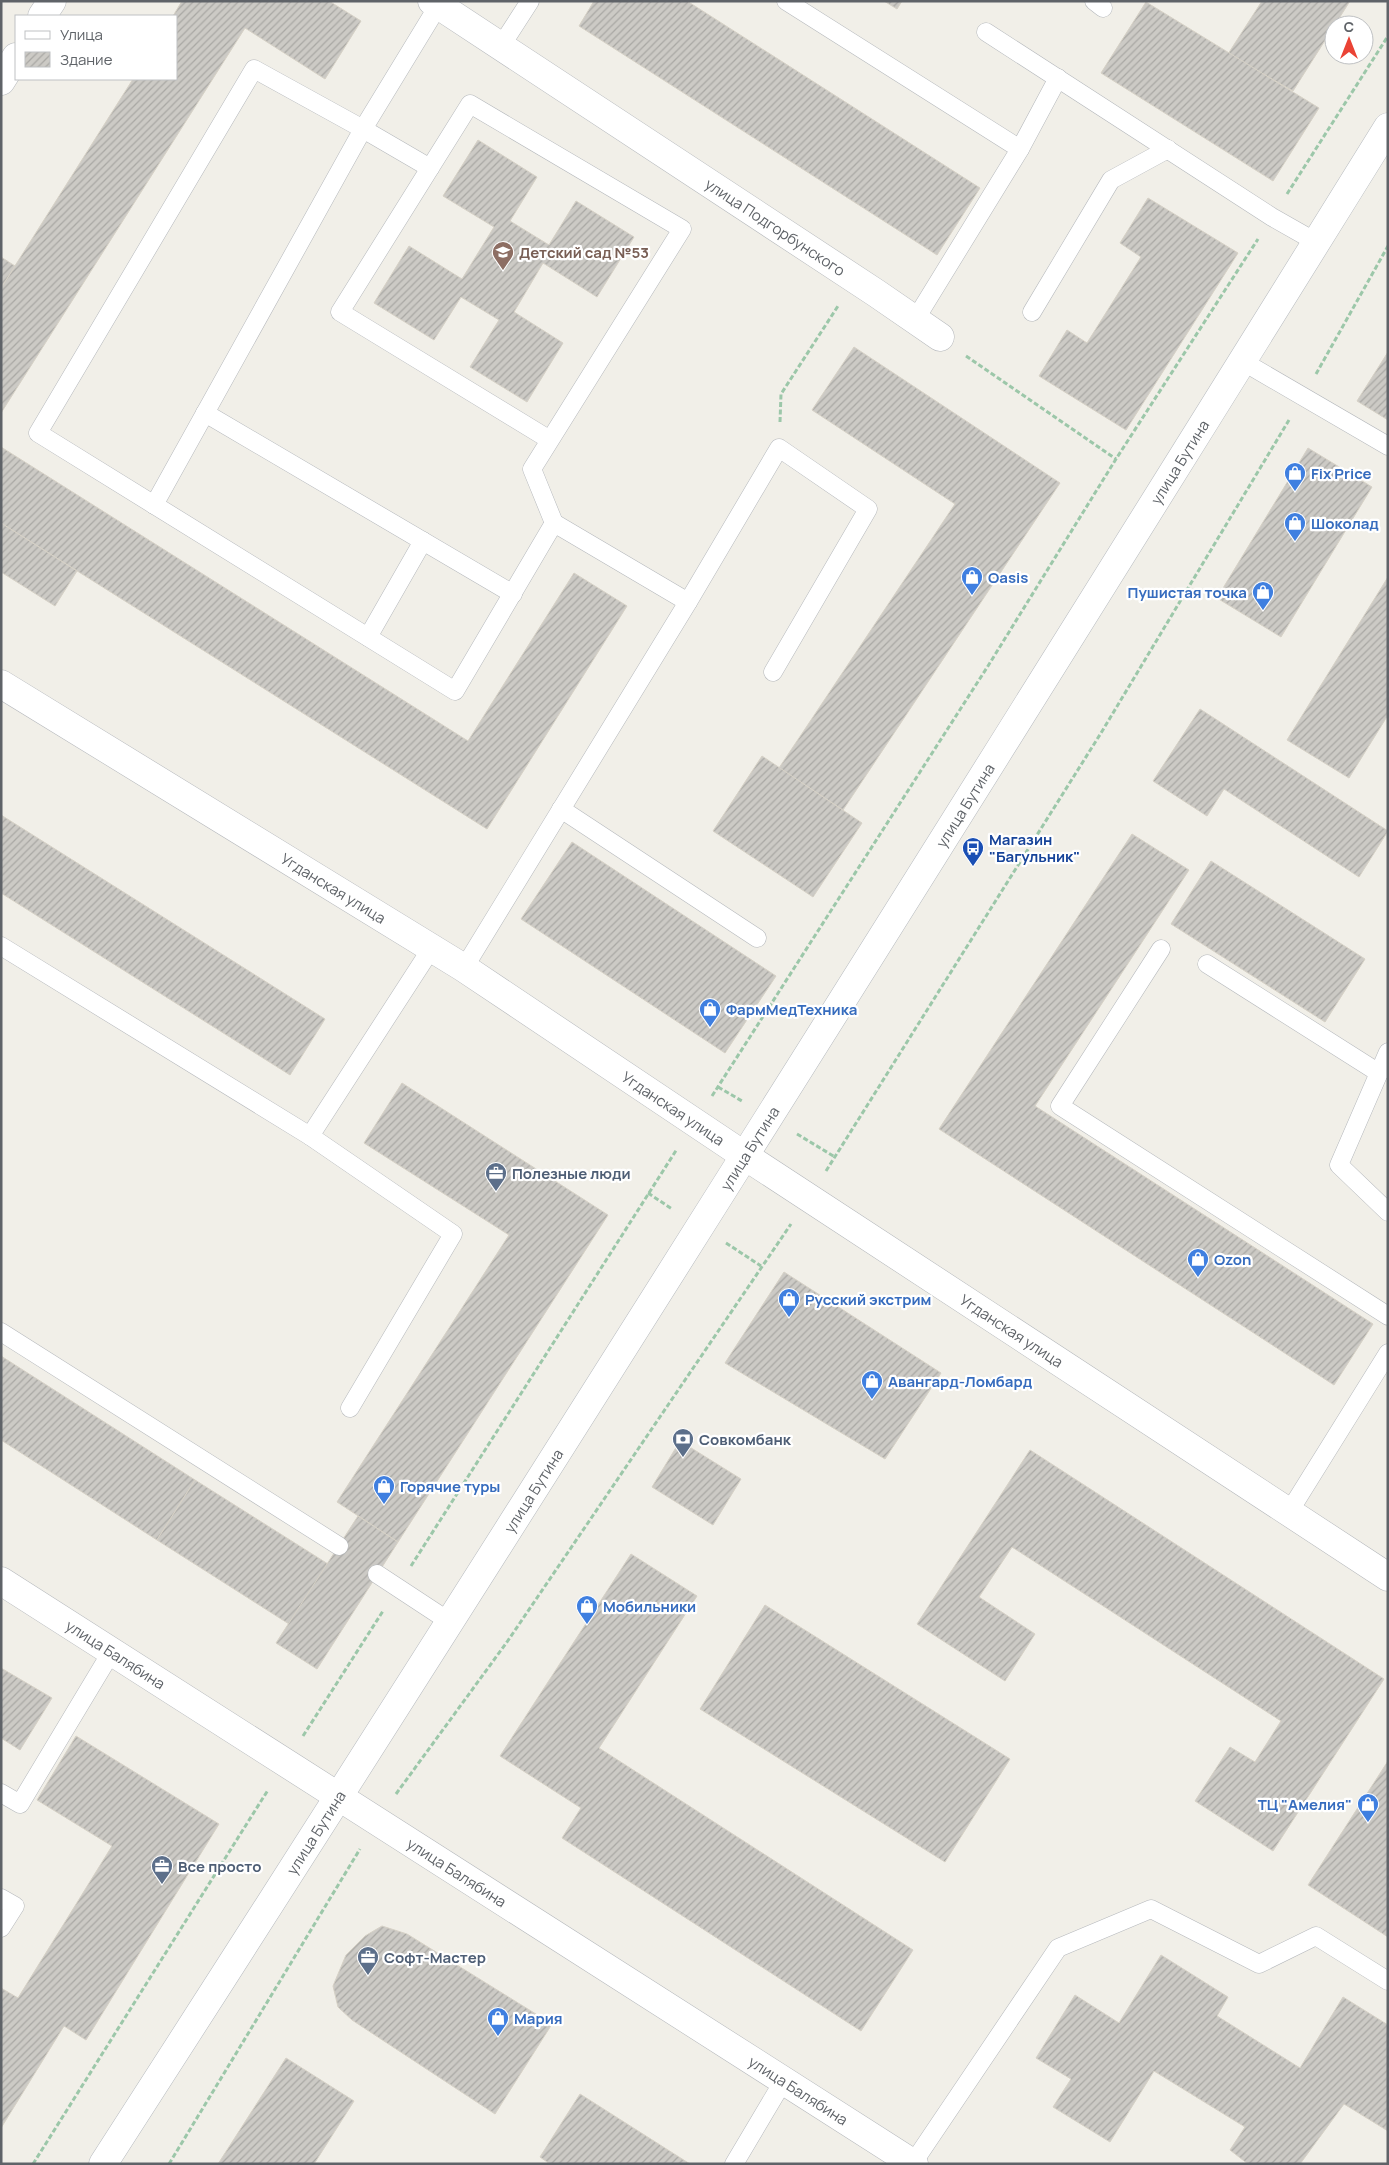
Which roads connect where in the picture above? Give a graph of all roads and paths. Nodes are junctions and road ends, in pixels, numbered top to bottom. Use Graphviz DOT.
graph roads {
  1 [pos="52,1"];
  2 [pos="530,1"];
  3 [pos="786,1"];
  4 [pos="437,3"];
  5 [pos="43,15"];
  6 [pos="986,32"];
  7 [pos="1388,36"];
  8 [pos="501,46"];
  9 [pos="15,59"];
  10 [pos="1058,78"];
  11 [pos="1,81"];
  12 [pos="1388,127"];
  13 [pos="363,129"];
  14 [pos="1020,149"];
  15 [pos="1168,149"];
  16 [pos="430,168"];
  17 [pos="1272,217"];
  18 [pos="1316,242"];
  19 [pos="1388,246"];
  20 [pos="855,280"];
  21 [pos="1032,312"];
  22 [pos="914,320"];
  23 [pos="940,337"];
  24 [pos="1242,361"];
  25 [pos="1302,398"];
  26 [pos="205,413"];
  27 [pos="550,440"];
  28 [pos="1388,446"];
  29 [pos="779,448"];
  30 [pos="1116,459"];
  31 [pos="154,505"];
  32 [pos="554,523"];
  33 [pos="423,541"];
  34 [pos="512,594"];
  35 [pos="688,602"];
  36 [pos="368,637"];
  37 [pos="773,672"];
  38 [pos="1,684"];
  39 [pos="561,809"];
  40 [pos="757,938"];
  41 [pos="1,946"];
  42 [pos="431,949"];
  43 [pos="1161,949"];
  44 [pos="1207,964"];
  45 [pos="464,968"];
  46 [pos="1388,1052"];
  47 [pos="1379,1073"];
  48 [pos="695,1122"];
  49 [pos="310,1136"];
  50 [pos="745,1156"];
  51 [pos="810,1198"];
  52 [pos="1388,1212"];
  53 [pos="1388,1316"];
  54 [pos="1,1332"];
  55 [pos="1388,1353"];
  56 [pos="350,1408"];
  57 [pos="1289,1512"];
  58 [pos="339,1546"];
  59 [pos="377,1574"];
  60 [pos="1388,1577"];
  61 [pos="1,1581"];
  62 [pos="397,1588"];
  63 [pos="450,1622"];
  64 [pos="112,1651"];
  65 [pos="286,1762"];
  66 [pos="1,1793"];
  67 [pos="339,1798"];
  68 [pos="377,1820"];
  69 [pos="1,1898"];
  70 [pos="1,1928"];
  71 [pos="1388,1981"];
  72 [pos="784,2080"];
  73 [pos="32,2164"];
  74 [pos="103,2164"];
  75 [pos="169,2164"];
  76 [pos="734,2164"];
  77 [pos="914,2164"];
  1 -- 5 [label="street"];
  2 -- 8 [label="lane"];
  3 -- 14 [label="lane"];
  4 -- 8 [label="street, улица Подгорбунского"];
  4 -- 13 [label="lane"];
  6 -- 10 [label="lane"];
  7 -- 17 [label="path"];
  8 -- 20 [label="street, улица Подгорбунского"];
  9 -- 11 [label="street"];
  10 -- 14 [label="lane"];
  10 -- 15 [label="lane"];
  12 -- 18 [label="street, улица Бутина"];
  13 -- 16 [label="lane"];
  13 -- 26 [label="lane"];
  13 -- 31 [label="lane"];
  14 -- 22 [label="lane"];
  15 -- 17 [label="lane"];
  15 -- 21 [label="lane"];
  16 -- 27 [label="lane"];
  16 -- 27 [label="lane"];
  17 -- 18 [label="lane"];
  17 -- 30 [label="path"];
  18 -- 24 [label="street, улица Бутина"];
  19 -- 25 [label="path"];
  20 -- 22 [label="street, улица Подгорбунского"];
  20 -- 29 [label="path"];
  22 -- 23 [label="street, улица Подгорбунского"];
  23 -- 30 [label="path"];
  24 -- 25 [label="lane"];
  24 -- 50 [label="street, улица Бутина"];
  25 -- 28 [label="lane"];
  25 -- 51 [label="path"];
  26 -- 31 [label="lane"];
  26 -- 33 [label="lane"];
  27 -- 32 [label="lane"];
  29 -- 35 [label="lane"];
  29 -- 37 [label="lane"];
  30 -- 48 [label="path"];
  31 -- 36 [label="lane"];
  32 -- 34 [label="lane"];
  32 -- 35 [label="lane"];
  33 -- 34 [label="lane"];
  33 -- 36 [label="lane"];
  34 -- 36 [label="lane"];
  35 -- 39 [label="lane"];
  38 -- 42 [label="street, Угданская улица"];
  39 -- 40 [label="lane"];
  39 -- 45 [label="lane"];
  41 -- 49 [label="lane"];
  42 -- 45 [label="street, Угданская улица"];
  42 -- 49 [label="lane"];
  43 -- 53 [label="lane"];
  44 -- 47 [label="lane"];
  45 -- 48 [label="street, Угданская улица"];
  46 -- 47 [label="lane"];
  47 -- 52 [label="lane"];
  48 -- 50 [label="street, Угданская улица"];
  48 -- 62 [label="path"];
  49 -- 56 [label="lane"];
  50 -- 51 [label="street, Угданская улица"];
  50 -- 63 [label="street, улица Бутина"];
  51 -- 57 [label="street, Угданская улица"];
  51 -- 68 [label="path"];
  54 -- 58 [label="lane"];
  55 -- 57 [label="lane"];
  57 -- 60 [label="street, Угданская улица"];
  59 -- 62 [label="lane"];
  61 -- 64 [label="street, улица Балябина"];
  62 -- 63 [label="lane"];
  62 -- 65 [label="path"];
  63 -- 67 [label="street, улица Бутина"];
  64 -- 65 [label="street, улица Балябина"];
  64 -- 66 [label="lane"];
  65 -- 67 [label="street, улица Балябина"];
  65 -- 73 [label="path"];
  67 -- 68 [label="street, улица Балябина"];
  67 -- 74 [label="street, улица Бутина"];
  68 -- 72 [label="street, улица Балябина"];
  68 -- 75 [label="path"];
  69 -- 70 [label="lane"];
  71 -- 77 [label="lane"];
  72 -- 76 [label="lane"];
  72 -- 77 [label="street, улица Балябина"];
}
